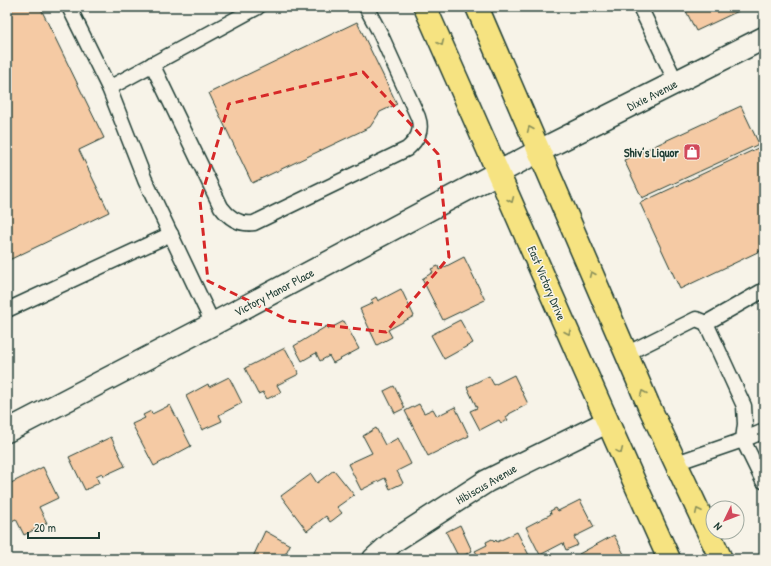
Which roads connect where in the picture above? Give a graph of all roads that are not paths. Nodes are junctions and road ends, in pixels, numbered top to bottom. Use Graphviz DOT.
graph roads {
  1 [pos="69,7"];
  2 [pos="258,7"];
  3 [pos="366,7"];
  4 [pos="425,7"];
  5 [pos="477,7"];
  6 [pos="488,7"];
  7 [pos="640,7"];
  8 [pos="764,38"];
  9 [pos="496,50"];
  10 [pos="152,64"];
  11 [pos="676,82"];
  12 [pos="109,88"];
  13 [pos="539,151"];
  14 [pos="499,172"];
  15 [pos="171,234"];
  16 [pos="764,290"];
  17 [pos="7,310"];
  18 [pos="213,324"];
  19 [pos="706,324"];
  20 [pos="626,354"];
  21 [pos="607,422"];
  22 [pos="7,431"];
  23 [pos="764,431"];
  24 [pos="743,440"];
  25 [pos="676,463"];
  26 [pos="764,481"];
  27 [pos="374,559"];
  28 [pos="669,559"];
  29 [pos="721,559"];
  1 -- 12 [label="lane"];
  2 -- 10 [label="lane"];
  3 -- 10 [label="lane"];
  4 -- 14 [label="main road, East Victory Drive, one-way"];
  5 -- 9 [label="main road"];
  6 -- 9 [label="lane"];
  7 -- 11 [label="lane"];
  8 -- 11 [label="street, Dixie Avenue"];
  13 -- 9 [label="main road, one-way"];
  10 -- 12 [label="lane"];
  11 -- 13 [label="street, Dixie Avenue"];
  12 -- 15 [label="lane"];
  13 -- 14 [label="street, Victory Manor Place"];
  20 -- 13 [label="main road, one-way"];
  14 -- 18 [label="street, Victory Manor Place"];
  14 -- 21 [label="main road, East Victory Drive, one-way"];
  15 -- 17 [label="lane"];
  15 -- 18 [label="lane"];
  16 -- 19 [label="lane"];
  18 -- 22 [label="street, Victory Manor Place"];
  19 -- 20 [label="lane"];
  19 -- 24 [label="lane"];
  25 -- 20 [label="main road, one-way"];
  21 -- 27 [label="street, Hibiscus Avenue"];
  21 -- 28 [label="main road, East Victory Drive, one-way"];
  23 -- 24 [label="lane"];
  24 -- 25 [label="lane"];
  24 -- 26 [label="lane"];
  29 -- 25 [label="main road, one-way"];
}
